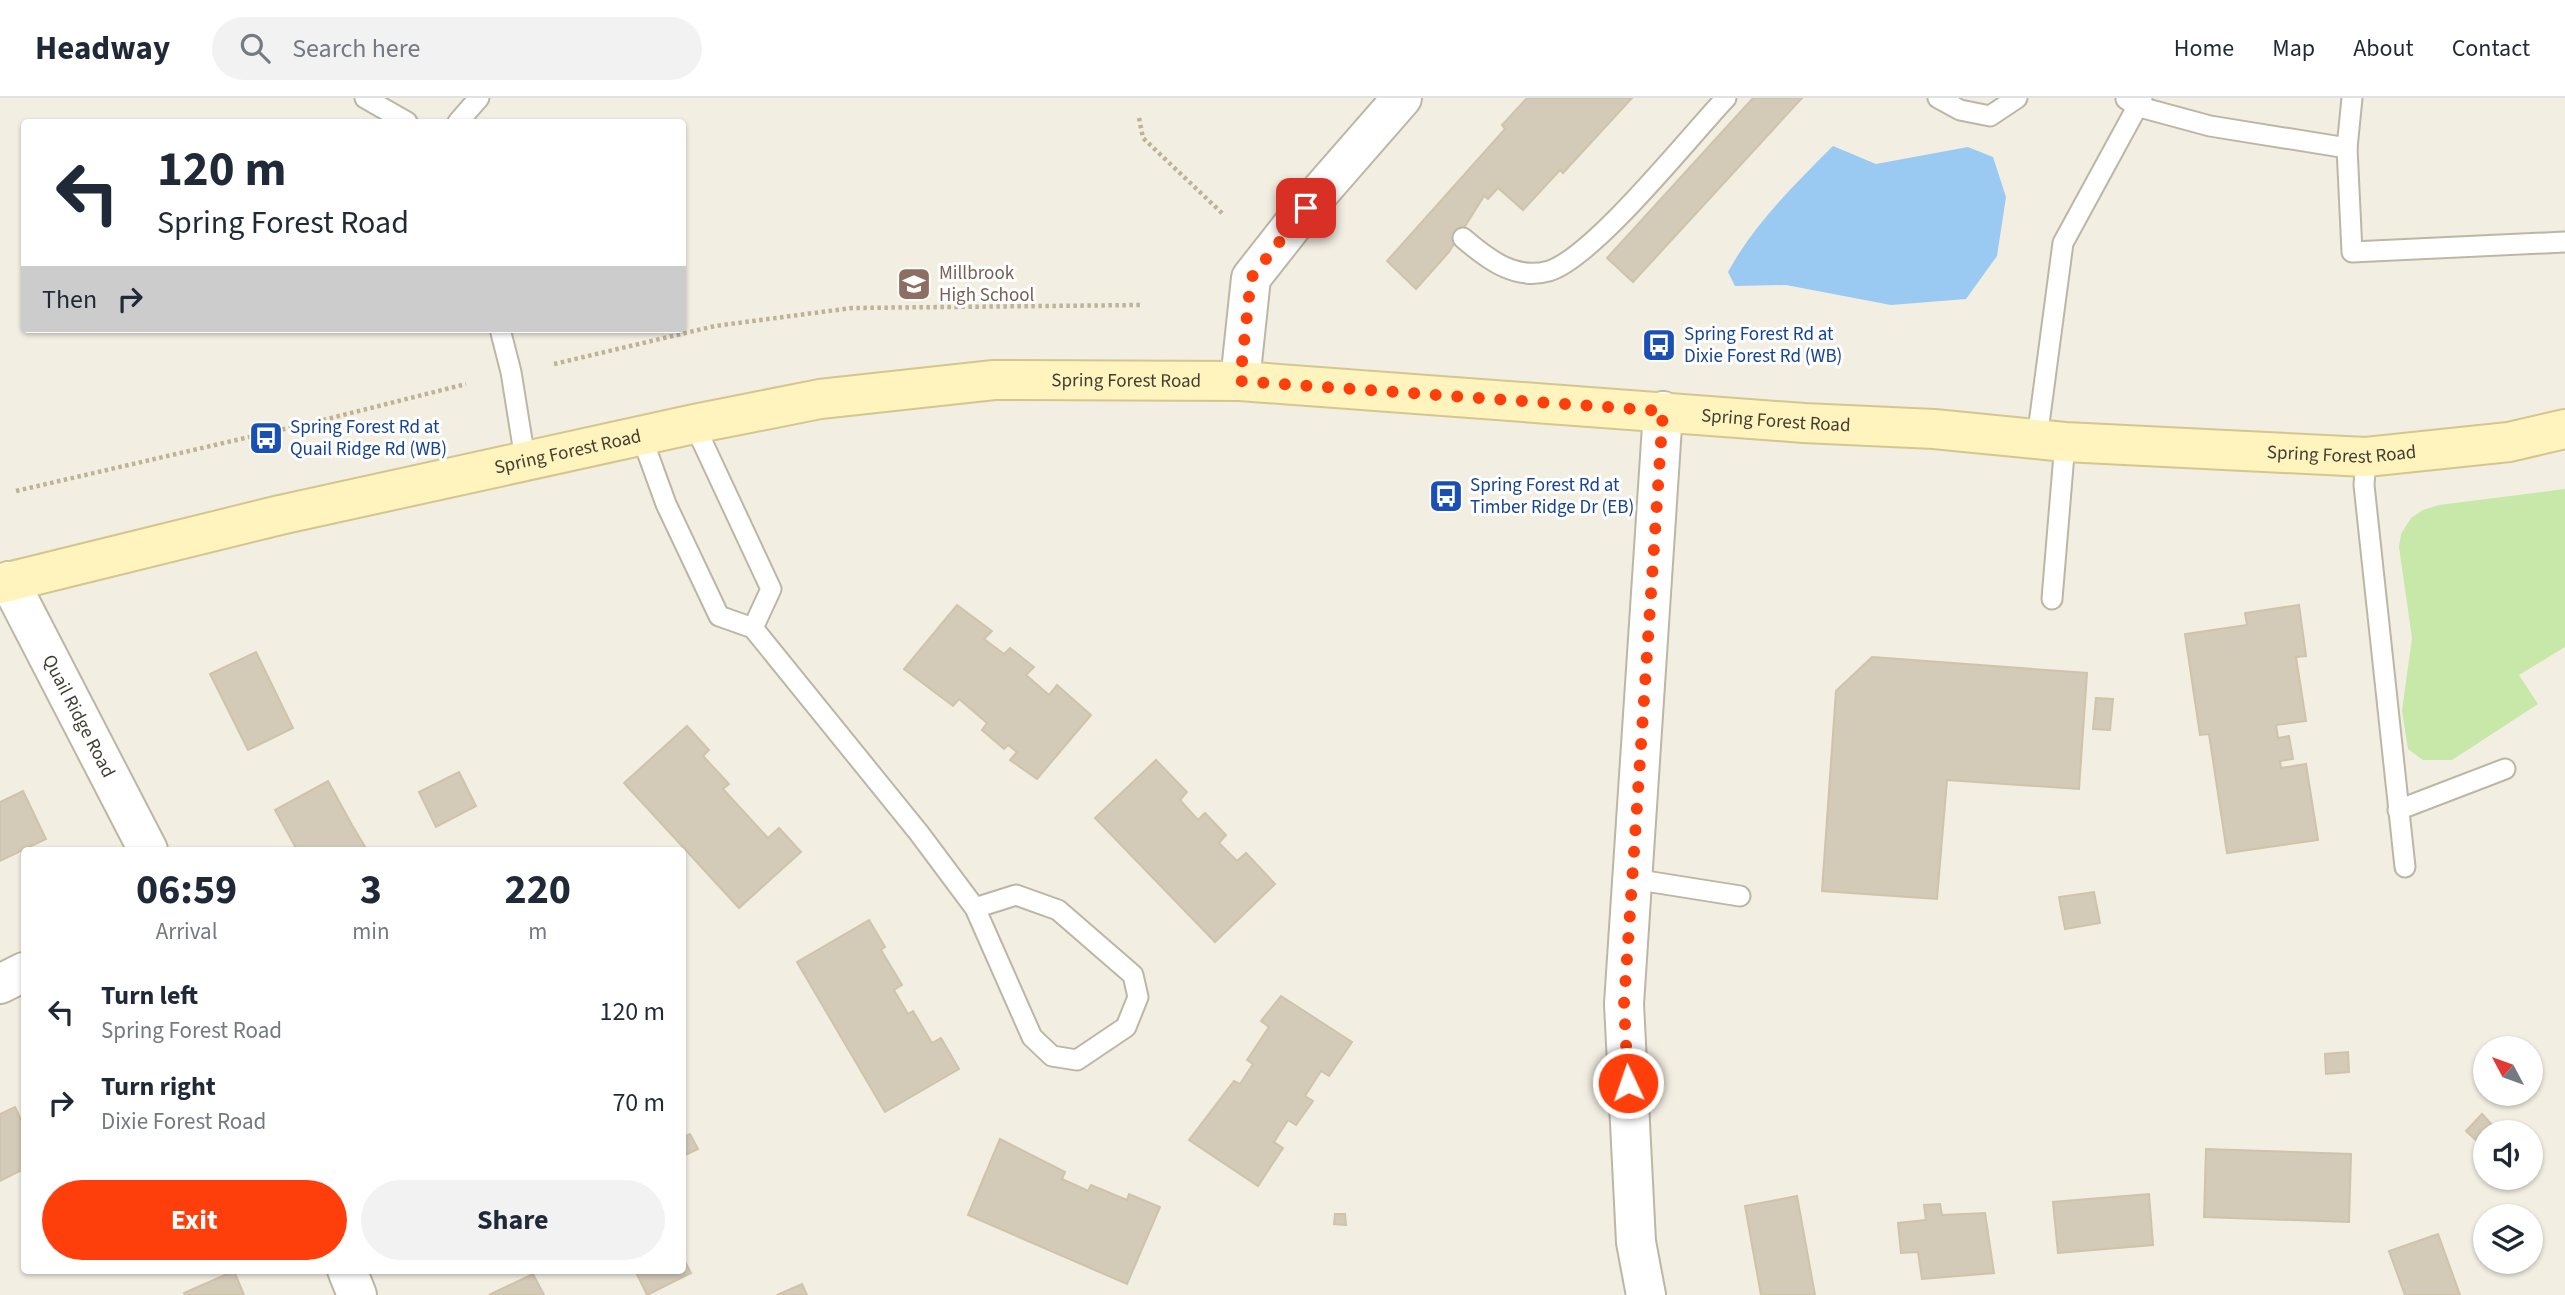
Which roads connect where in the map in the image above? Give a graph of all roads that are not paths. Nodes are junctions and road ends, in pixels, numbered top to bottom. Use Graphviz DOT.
graph roads {
  1 [pos="365,98"];
  2 [pos="479,98"];
  3 [pos="1402,98"];
  4 [pos="1726,98"];
  5 [pos="1938,98"];
  6 [pos="2017,98"];
  7 [pos="2352,98"];
  8 [pos="2134,101"];
  9 [pos="402,119"];
  10 [pos="461,119"];
  11 [pos="2347,148"];
  12 [pos="1463,238"];
  13 [pos="2565,242"];
  14 [pos="501,333"];
  15 [pos="1240,381"];
  16 [pos="1663,411"];
  17 [pos="694,424"];
  18 [pos="2565,429"];
  19 [pos="641,435"];
  20 [pos="2051,441"];
  21 [pos="2366,457"];
  22 [pos="525,459"];
  23 [pos="3,576"];
  24 [pos="2052,599"];
  25 [pos="752,628"];
  26 [pos="2505,769"];
  27 [pos="2398,810"];
  28 [pos="146,847"];
  29 [pos="2405,867"];
  30 [pos="1633,879"];
  31 [pos="1740,896"];
  32 [pos="975,908"];
  33 [pos="21,974"];
  34 [pos="0,984"];
  35 [pos="349,1274"];
  36 [pos="357,1295"];
  37 [pos="1646,1295"];
  1 -- 9 [label="lane"];
  2 -- 10 [label="lane"];
  3 -- 15 [label="street"];
  4 -- 12 [label="lane"];
  5 -- 6 [label="lane"];
  7 -- 11 [label="lane"];
  8 -- 11 [label="lane"];
  8 -- 20 [label="lane"];
  11 -- 13 [label="lane"];
  14 -- 22 [label="lane"];
  15 -- 16 [label="main road, Spring Forest Road"];
  15 -- 17 [label="main road, Spring Forest Road"];
  16 -- 20 [label="main road, Spring Forest Road"];
  16 -- 30 [label="street"];
  17 -- 19 [label="main road, Spring Forest Road"];
  17 -- 25 [label="lane"];
  18 -- 21 [label="main road, Spring Forest Road"];
  19 -- 22 [label="main road, Spring Forest Road"];
  19 -- 25 [label="lane"];
  20 -- 21 [label="main road, Spring Forest Road"];
  20 -- 24 [label="lane"];
  21 -- 27 [label="lane"];
  22 -- 23 [label="main road, Spring Forest Road"];
  23 -- 28 [label="street, Quail Ridge Road"];
  25 -- 32 [label="lane"];
  26 -- 27 [label="lane"];
  27 -- 29 [label="lane"];
  30 -- 31 [label="lane"];
  30 -- 37 [label="street"];
  32 -- 32 [label="lane"];
  33 -- 34 [label="street"];
  35 -- 36 [label="street"];
}
